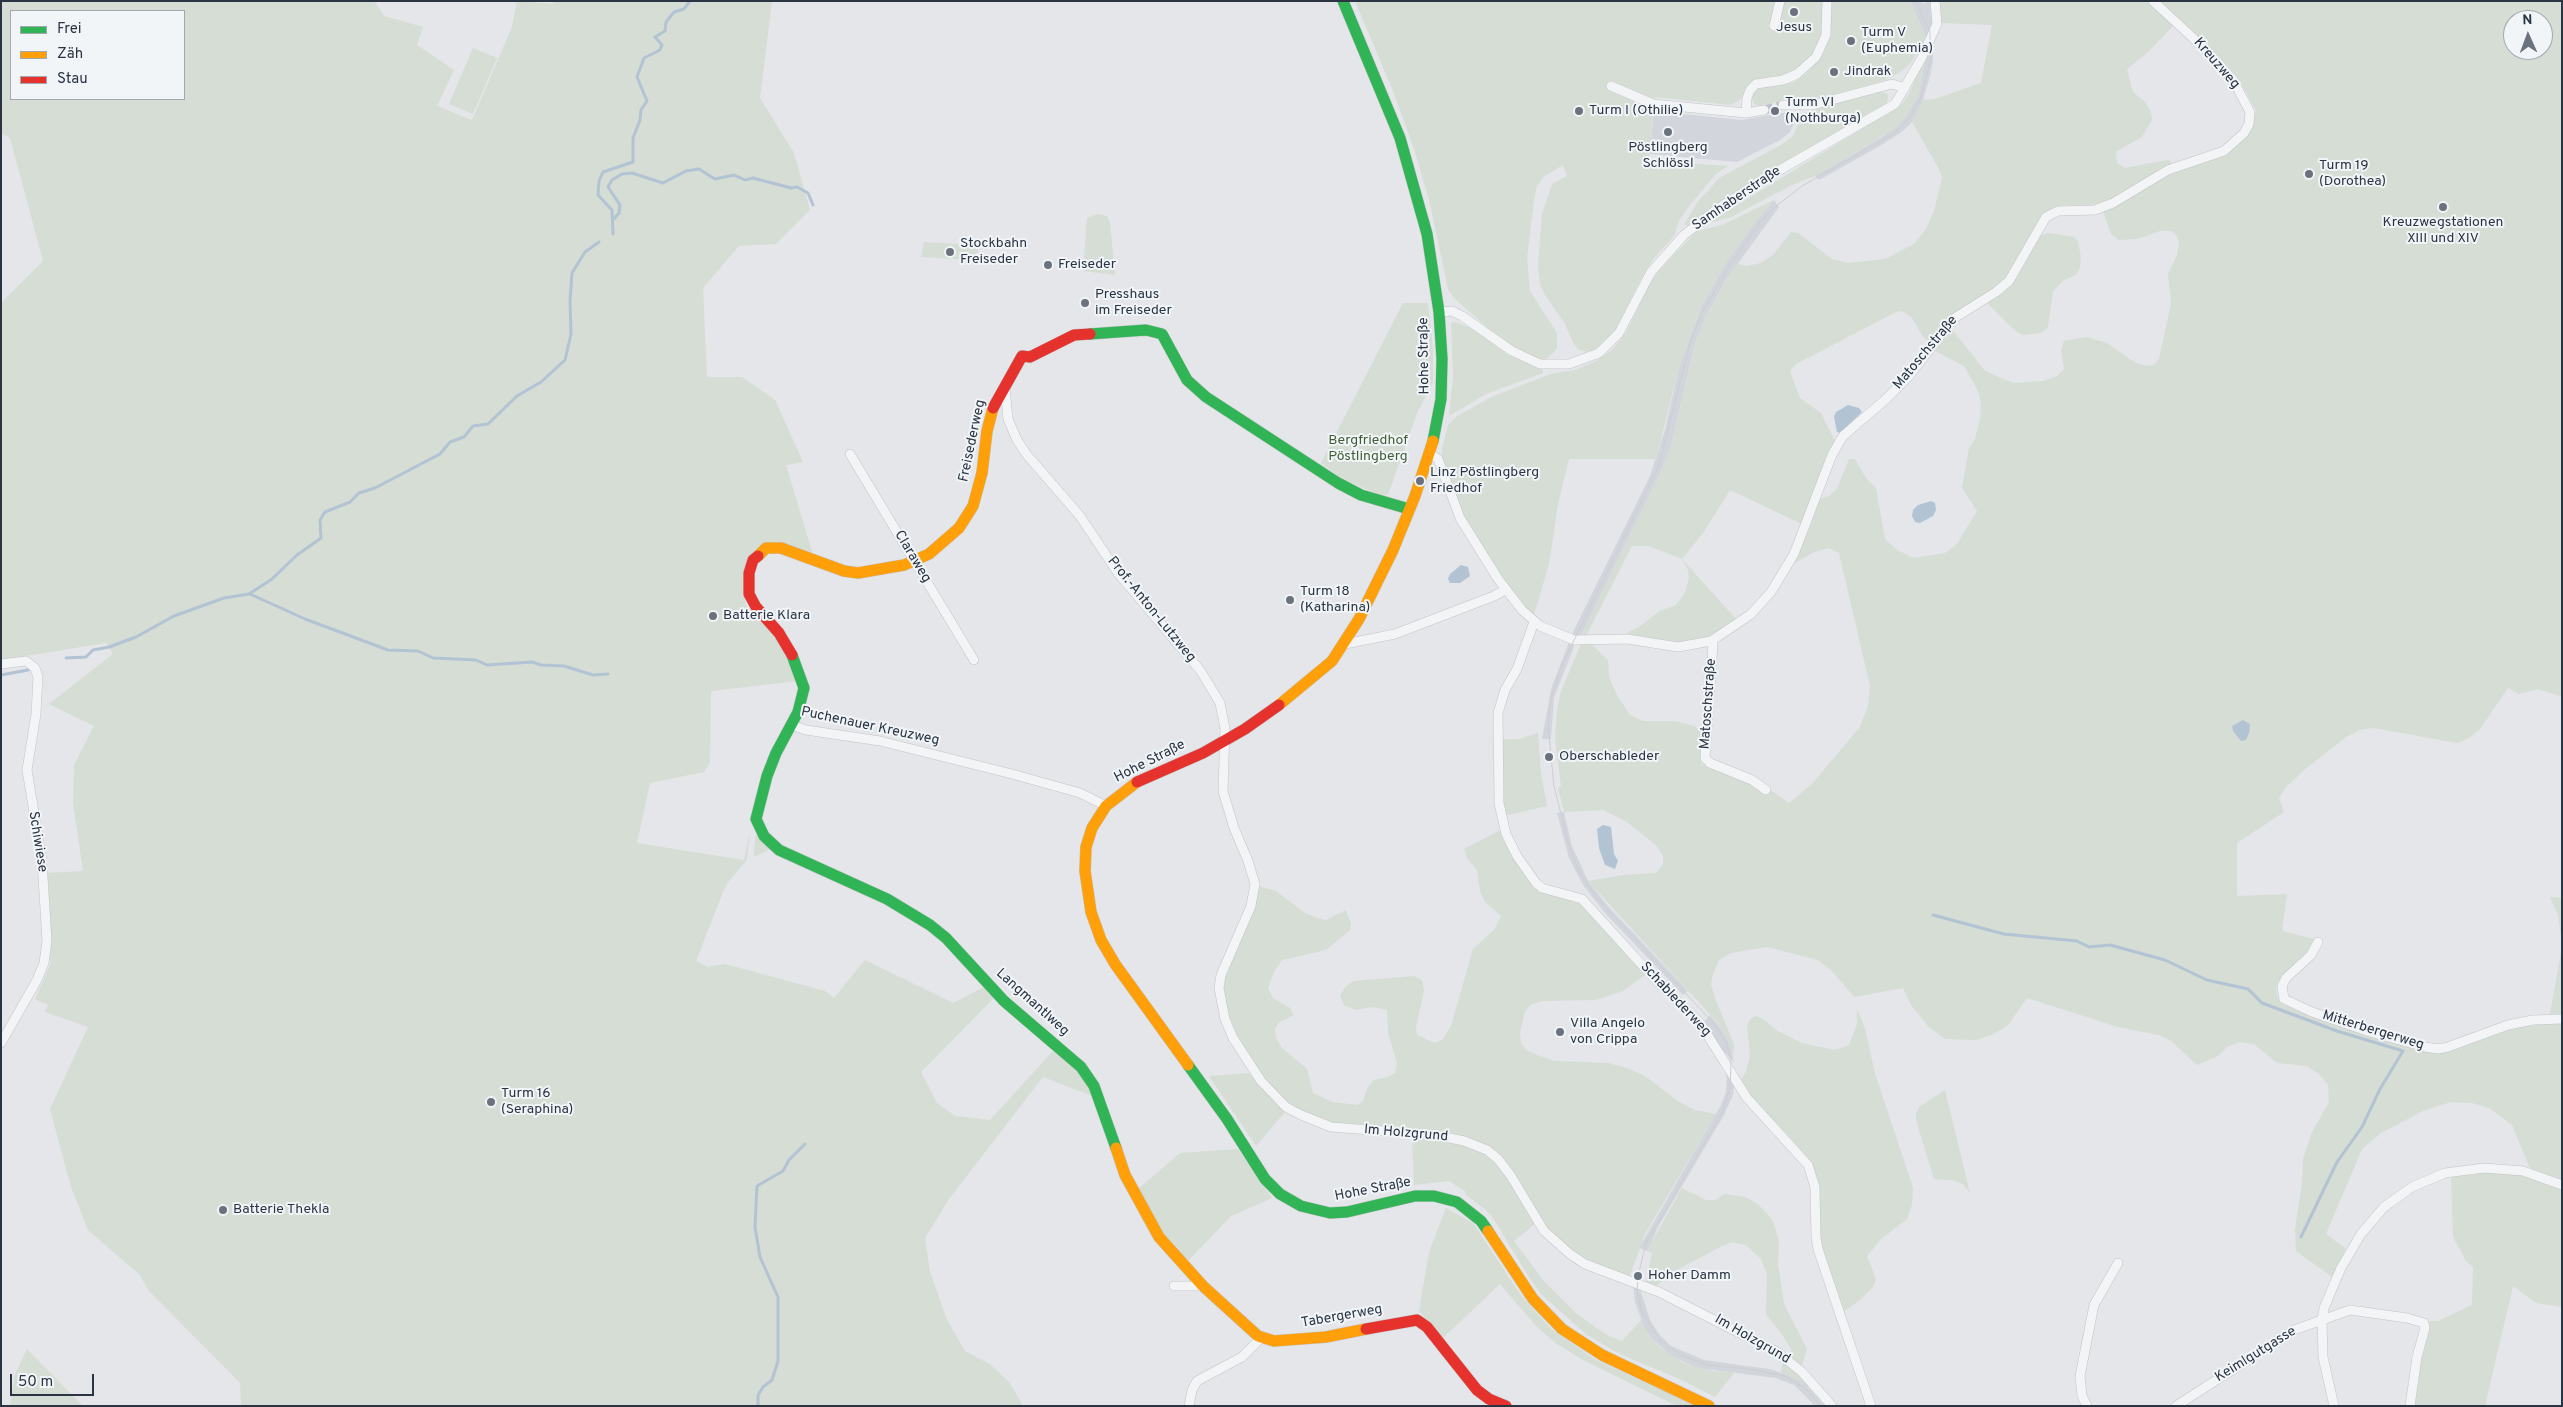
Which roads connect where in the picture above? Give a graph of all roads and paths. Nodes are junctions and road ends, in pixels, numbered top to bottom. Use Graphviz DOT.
graph roads {
  1 [pos="1343,1"];
  2 [pos="1780,1"];
  3 [pos="1827,1"];
  4 [pos="1935,1"];
  5 [pos="2153,1"];
  6 [pos="1774,26"];
  7 [pos="1611,86"];
  8 [pos="1905,88"];
  9 [pos="1783,105"];
  10 [pos="1764,110"];
  11 [pos="2250,112"];
  12 [pos="1746,113"];
  13 [pos="1440,312"];
  14 [pos="1005,385"];
  15 [pos="991,418"];
  16 [pos="1008,419"];
  17 [pos="1429,453"];
  18 [pos="850,454"];
  19 [pos="1410,509"];
  20 [pos="914,561"];
  21 [pos="1506,590"];
  22 [pos="1534,622"];
  23 [pos="1710,641"];
  24 [pos="1345,644"];
  25 [pos="974,660"];
  26 [pos="1,664"];
  27 [pos="792,725"];
  28 [pos="1225,740"];
  29 [pos="1766,790"];
  30 [pos="1106,806"];
  31 [pos="779,850"];
  32 [pos="2318,942"];
  33 [pos="2562,1019"];
  34 [pos="1,1043"];
  35 [pos="2562,1185"];
  36 [pos="2118,1263"];
  37 [pos="1174,1286"];
  38 [pos="1202,1286"];
  39 [pos="2322,1320"];
  40 [pos="1261,1338"];
  41 [pos="1189,1406"];
  42 [pos="1506,1406"];
  43 [pos="1709,1406"];
  44 [pos="1832,1406"];
  45 [pos="1871,1406"];
  46 [pos="2087,1406"];
  47 [pos="2176,1406"];
  48 [pos="2334,1406"];
  49 [pos="2410,1406"];
  1 -- 13 [label="street, Hohe Straße"];
  2 -- 6 [label="street"];
  3 -- 12 [label="street"];
  4 -- 8 [label="street, Samhaberstraße"];
  5 -- 11 [label="street, Kreuzweg"];
  7 -- 12 [label="street"];
  8 -- 9 [label="street"];
  8 -- 13 [label="street, Samhaberstraße"];
  10 -- 12 [label="street"];
  11 -- 23 [label="street, Matoschstraße"];
  13 -- 17 [label="street, Hohe Straße"];
  14 -- 15 [label="street, Freisederweg"];
  14 -- 16 [label="street, Prof.-Anton-Lutzweg"];
  14 -- 19 [label="street, Freisederweg"];
  15 -- 16 [label="street"];
  15 -- 20 [label="street, Freisederweg"];
  16 -- 28 [label="street, Prof.-Anton-Lutzweg"];
  17 -- 19 [label="street, Hohe Straße"];
  17 -- 21 [label="street, Matoschstraße"];
  18 -- 20 [label="street, Claraweg"];
  19 -- 24 [label="street, Hohe Straße"];
  20 -- 25 [label="street, Claraweg"];
  20 -- 27 [label="street, Freisederweg"];
  21 -- 22 [label="street, Matoschstraße"];
  21 -- 24 [label="street"];
  22 -- 23 [label="street, Matoschstraße"];
  22 -- 45 [label="street, Schablederweg"];
  23 -- 29 [label="street, Matoschstraße"];
  24 -- 28 [label="street, Hohe Straße"];
  26 -- 34 [label="street, Schiwiese"];
  27 -- 30 [label="street, Puchenauer Kreuzweg"];
  27 -- 31 [label="street, Puchenauer Kreuzweg"];
  28 -- 30 [label="street, Hohe Straße"];
  28 -- 44 [label="street, Im Holzgrund"];
  30 -- 43 [label="street, Hohe Straße"];
  31 -- 38 [label="street, Langmantlweg"];
  32 -- 33 [label="street, Mitterbergerweg"];
  35 -- 39 [label="street"];
  36 -- 46 [label="street"];
  37 -- 38 [label="street"];
  38 -- 40 [label="street"];
  39 -- 47 [label="street, Keimlgutgasse"];
  39 -- 48 [label="street"];
  39 -- 49 [label="street, Keimlgutgasse"];
  40 -- 41 [label="street"];
  40 -- 42 [label="street, Tabergerweg"];
}
